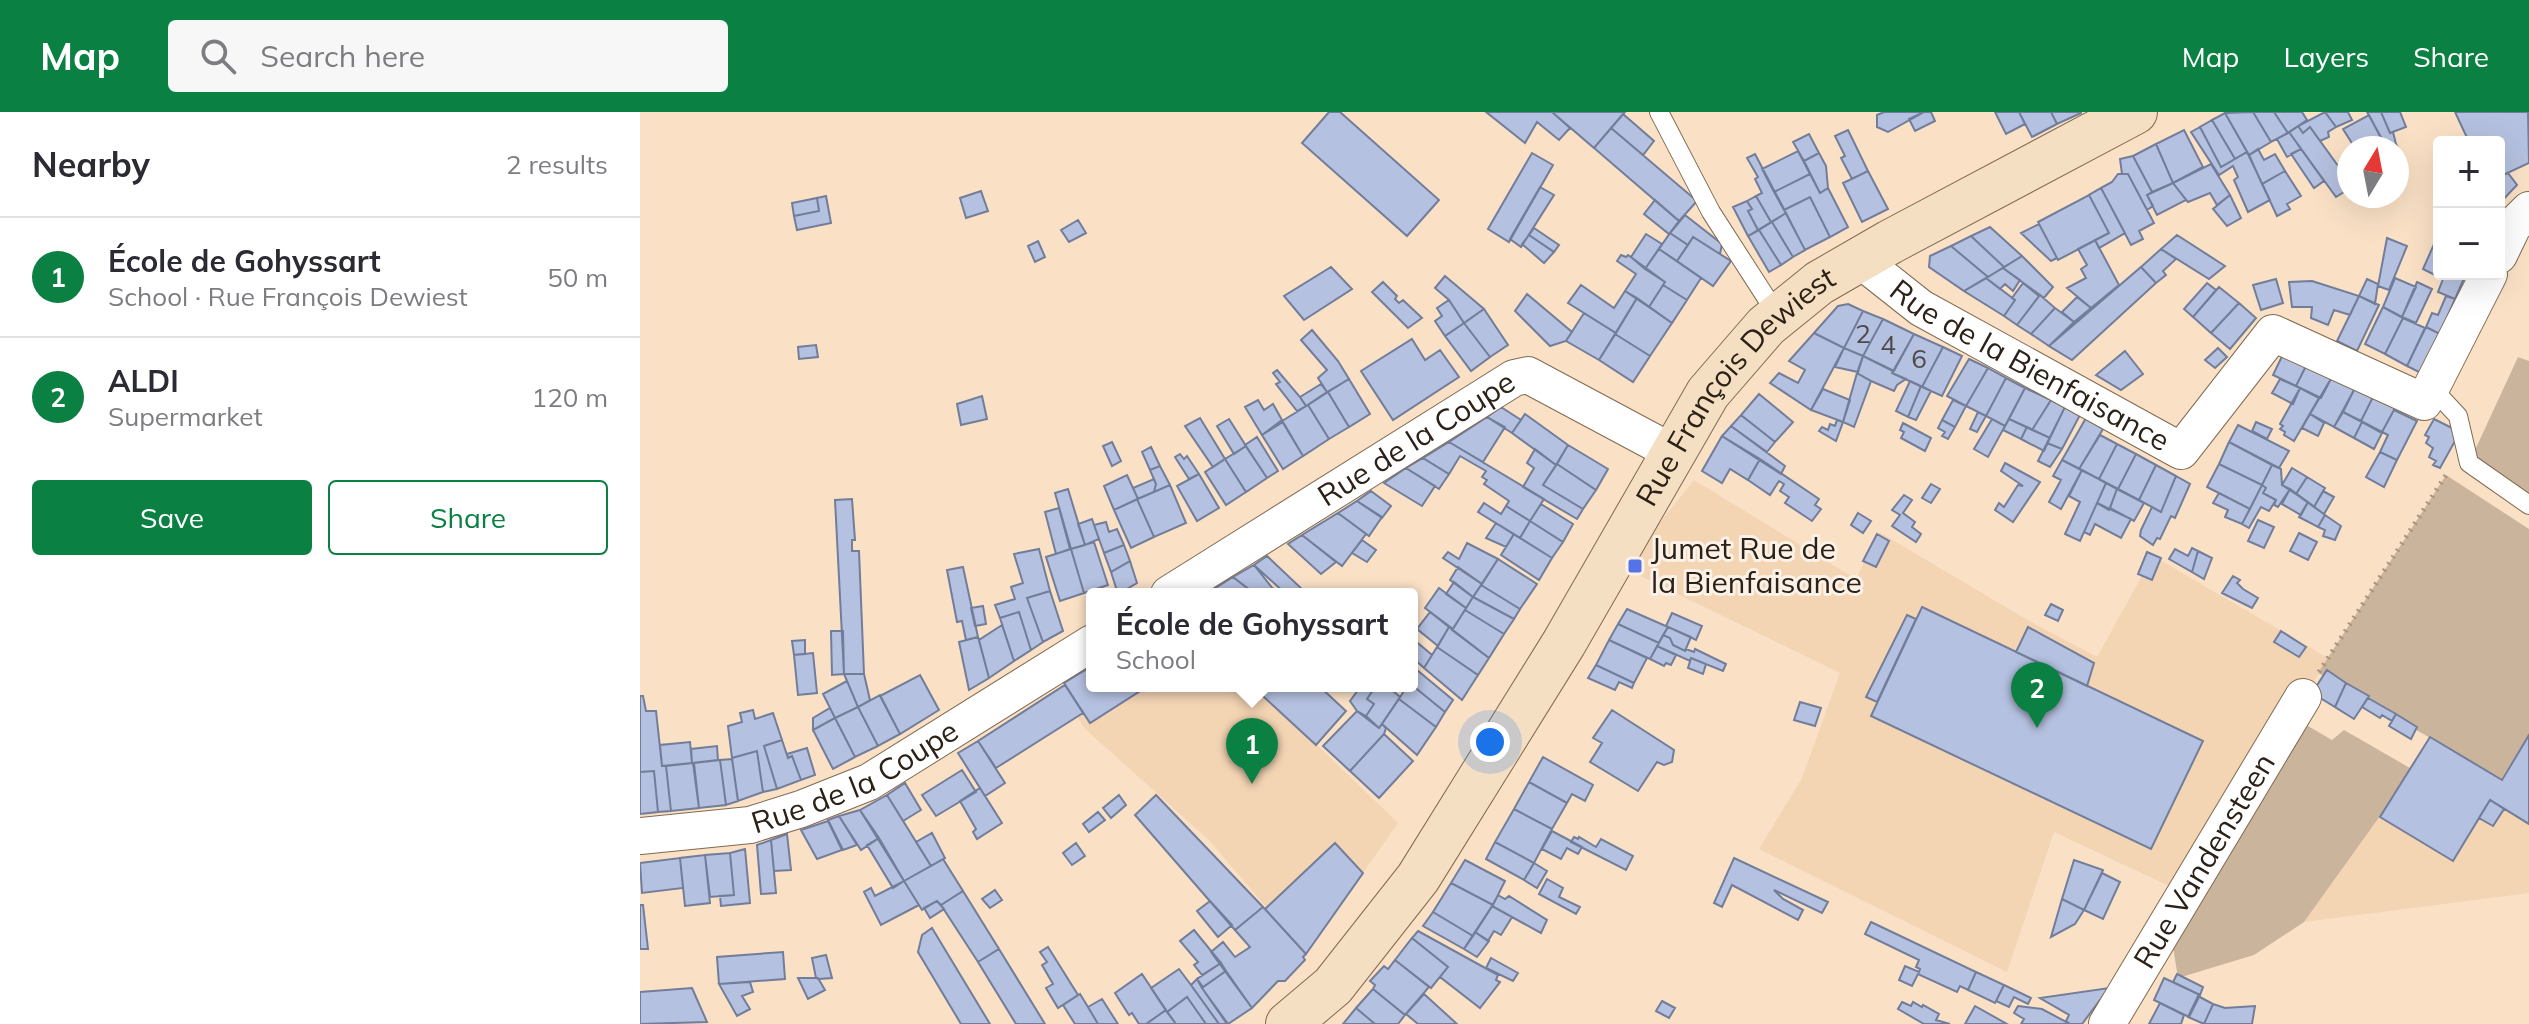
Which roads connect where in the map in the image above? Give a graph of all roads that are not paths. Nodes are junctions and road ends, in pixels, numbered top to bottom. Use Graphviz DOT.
graph roads {
  1 [pos="1659,112"];
  2 [pos="2135,112"];
  3 [pos="2529,210"];
  4 [pos="2505,243"];
  5 [pos="1859,259"];
  6 [pos="2486,280"];
  7 [pos="1778,316"];
  8 [pos="2432,388"];
  9 [pos="1672,452"];
  10 [pos="2529,505"];
  11 [pos="1179,588"];
  12 [pos="1086,647"];
  13 [pos="2303,697"];
  14 [pos="640,836"];
  15 [pos="1288,1024"];
  16 [pos="2107,1024"];
  1 -- 7 [label="lane"];
  2 -- 5 [label="street, Rue François Dewiest"];
  3 -- 4 [label="street"];
  5 -- 7 [label="street, Rue François Dewiest"];
  5 -- 8 [label="street, Rue de la Bienfaisance"];
  6 -- 8 [label="street"];
  7 -- 9 [label="street, Rue François Dewiest"];
  8 -- 10 [label="lane"];
  9 -- 11 [label="street, Rue de la Coupe"];
  9 -- 15 [label="street, Rue François Dewiest"];
  12 -- 14 [label="street, Rue de la Coupe"];
  13 -- 16 [label="street, Rue Vandensteen"];
}
